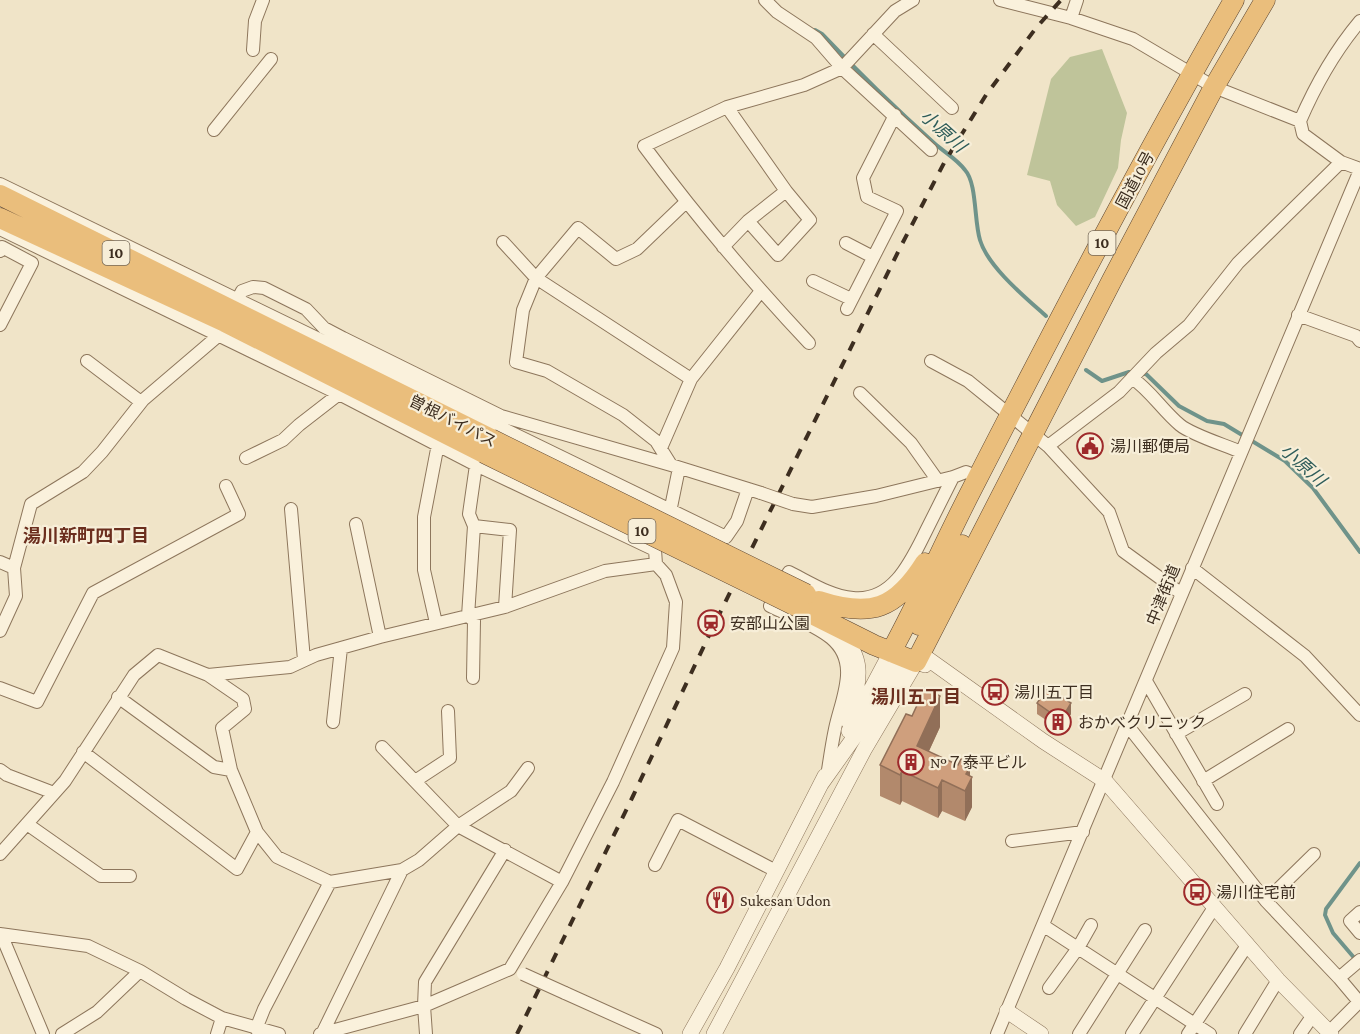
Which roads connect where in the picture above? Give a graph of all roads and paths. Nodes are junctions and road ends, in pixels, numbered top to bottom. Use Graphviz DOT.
graph roads {
  1 [pos="263,0"];
  2 [pos="765,0"];
  3 [pos="913,0"];
  4 [pos="1000,0"];
  5 [pos="1077,0"];
  6 [pos="1234,0"];
  7 [pos="1265,0"];
  8 [pos="1034,4"];
  9 [pos="1071,18"];
  10 [pos="1360,21"];
  11 [pos="873,34"];
  12 [pos="253,50"];
  13 [pos="270,59"];
  14 [pos="842,68"];
  15 [pos="1191,74"];
  16 [pos="1214,87"];
  17 [pos="727,107"];
  18 [pos="952,108"];
  19 [pos="895,115"];
  20 [pos="1300,121"];
  21 [pos="214,130"];
  22 [pos="932,150"];
  23 [pos="1341,162"];
  24 [pos="1360,170"];
  25 [pos="0,184"];
  26 [pos="786,191"];
  27 [pos="0,195"];
  28 [pos="686,202"];
  29 [pos="0,218"];
  30 [pos="748,221"];
  31 [pos="0,229"];
  32 [pos="503,242"];
  33 [pos="846,243"];
  34 [pos="723,247"];
  35 [pos="0,251"];
  36 [pos="873,257"];
  37 [pos="536,278"];
  38 [pos="813,281"];
  39 [pos="761,291"];
  40 [pos="1298,315"];
  41 [pos="228,317"];
  42 [pos="0,325"];
  43 [pos="1360,341"];
  44 [pos="809,343"];
  45 [pos="87,361"];
  46 [pos="932,361"];
  47 [pos="1132,378"];
  48 [pos="691,379"];
  49 [pos="860,393"];
  50 [pos="339,394"];
  51 [pos="141,402"];
  52 [pos="1029,430"];
  53 [pos="438,444"];
  54 [pos="661,448"];
  55 [pos="1242,448"];
  56 [pos="484,452"];
  57 [pos="246,458"];
  58 [pos="675,466"];
  59 [pos="953,477"];
  60 [pos="938,481"];
  61 [pos="975,482"];
  62 [pos="226,486"];
  63 [pos="748,489"];
  64 [pos="291,509"];
  65 [pos="672,511"];
  66 [pos="356,524"];
  67 [pos="474,526"];
  68 [pos="655,550"];
  69 [pos="0,562"];
  70 [pos="656,564"];
  71 [pos="14,568"];
  72 [pos="1192,568"];
  73 [pos="1182,594"];
  74 [pos="810,605"];
  75 [pos="505,607"];
  76 [pos="468,616"];
  77 [pos="436,623"];
  78 [pos="0,632"];
  79 [pos="380,637"];
  80 [pos="341,648"];
  81 [pos="907,653"];
  82 [pos="304,660"];
  83 [pos="208,675"];
  84 [pos="473,678"];
  85 [pos="1146,681"];
  86 [pos="0,688"];
  87 [pos="1245,694"];
  88 [pos="118,697"];
  89 [pos="448,711"];
  90 [pos="1360,715"];
  91 [pos="333,722"];
  92 [pos="1128,726"];
  93 [pos="1288,729"];
  94 [pos="1176,734"];
  95 [pos="382,747"];
  96 [pos="839,749"];
  97 [pos="83,753"];
  98 [pos="528,768"];
  99 [pos="0,770"];
  100 [pos="231,770"];
  101 [pos="824,777"];
  102 [pos="415,781"];
  103 [pos="1105,781"];
  104 [pos="1203,781"];
  105 [pos="54,793"];
  106 [pos="1217,804"];
  107 [pos="27,824"];
  108 [pos="458,826"];
  109 [pos="257,832"];
  110 [pos="1083,832"];
  111 [pos="1012,841"];
  112 [pos="506,850"];
  113 [pos="0,854"];
  114 [pos="1314,854"];
  115 [pos="655,865"];
  116 [pos="402,870"];
  117 [pos="776,871"];
  118 [pos="130,876"];
  119 [pos="330,882"];
  120 [pos="562,882"];
  121 [pos="1266,901"];
  122 [pos="1215,906"];
  123 [pos="1360,912"];
  124 [pos="1091,925"];
  125 [pos="1044,926"];
  126 [pos="1144,930"];
  127 [pos="1360,933"];
  128 [pos="0,934"];
  129 [pos="1248,944"];
  130 [pos="1078,948"];
  131 [pos="1360,960"];
  132 [pos="510,969"];
  133 [pos="140,971"];
  134 [pos="1118,973"];
  135 [pos="1339,978"];
  136 [pos="1278,980"];
  137 [pos="1049,988"];
  138 [pos="1155,998"];
  139 [pos="1360,1003"];
  140 [pos="424,1006"];
  141 [pos="1007,1011"];
  142 [pos="1313,1015"];
  143 [pos="222,1018"];
  144 [pos="256,1029"];
  145 [pos="631,1029"];
  146 [pos="1192,1029"];
  147 [pos="1330,1033"];
  148 [pos="43,1034"];
  149 [pos="62,1034"];
  150 [pos="217,1034"];
  151 [pos="279,1034"];
  152 [pos="321,1034"];
  153 [pos="426,1034"];
  154 [pos="656,1034"];
  155 [pos="690,1034"];
  156 [pos="714,1034"];
  157 [pos="998,1034"];
  158 [pos="1041,1034"];
  159 [pos="1079,1034"];
  160 [pos="1132,1034"];
  161 [pos="1210,1034"];
  162 [pos="1245,1034"];
  163 [pos="1300,1034"];
  1 -- 12 [label="street"];
  2 -- 14 [label="street"];
  3 -- 11 [label="street"];
  4 -- 8 [label="street"];
  5 -- 9 [label="street"];
  6 -- 15 [label="highway, 国道10号 / 10"];
  7 -- 16 [label="highway, 国道10号 / 10"];
  8 -- 9 [label="street"];
  9 -- 15 [label="street"];
  10 -- 20 [label="street"];
  11 -- 14 [label="street"];
  11 -- 18 [label="street"];
  13 -- 21 [label="street"];
  14 -- 17 [label="street"];
  14 -- 19 [label="street"];
  15 -- 16 [label="street"];
  15 -- 52 [label="highway, 国道10号 / 10"];
  16 -- 20 [label="street"];
  16 -- 52 [label="highway, 国道10号 / 10"];
  17 -- 26 [label="street"];
  17 -- 28 [label="street"];
  19 -- 22 [label="street"];
  19 -- 36 [label="street"];
  20 -- 23 [label="street"];
  23 -- 24 [label="street"];
  23 -- 47 [label="street"];
  24 -- 40 [label="street, 中津街道"];
  25 -- 41 [label="street"];
  26 -- 30 [label="street"];
  26 -- 30 [label="street"];
  27 -- 41 [label="highway, 曽根バイパス / 10"];
  28 -- 34 [label="street"];
  28 -- 37 [label="street"];
  29 -- 41 [label="highway, 曽根バイパス / 10"];
  30 -- 34 [label="street"];
  31 -- 41 [label="street"];
  32 -- 37 [label="street"];
  33 -- 36 [label="street"];
  34 -- 39 [label="street"];
  35 -- 42 [label="street"];
  36 -- 38 [label="street"];
  37 -- 48 [label="street"];
  37 -- 54 [label="street"];
  39 -- 44 [label="street"];
  39 -- 48 [label="street"];
  40 -- 43 [label="street"];
  40 -- 55 [label="street, 中津街道"];
  41 -- 50 [label="street"];
  41 -- 51 [label="street"];
  41 -- 56 [label="highway, 曽根バイパス / 10"];
  41 -- 58 [label="street"];
  41 -- 65 [label="street"];
  45 -- 51 [label="street"];
  46 -- 52 [label="street"];
  47 -- 52 [label="street"];
  47 -- 55 [label="street"];
  48 -- 54 [label="street"];
  49 -- 60 [label="street"];
  50 -- 53 [label="street"];
  50 -- 57 [label="street"];
  51 -- 71 [label="street"];
  52 -- 61 [label="highway, 国道10号 / 10"];
  52 -- 73 [label="street"];
  52 -- 81 [label="highway, 国道10号 / 10"];
  53 -- 56 [label="street"];
  53 -- 77 [label="street"];
  54 -- 58 [label="street"];
  55 -- 72 [label="street, 中津街道"];
  56 -- 67 [label="street"];
  56 -- 68 [label="street"];
  56 -- 74 [label="highway, 曽根バイパス / 10, bridge"];
  58 -- 63 [label="street"];
  58 -- 65 [label="street"];
  59 -- 60 [label="street"];
  59 -- 61 [label="street"];
  59 -- 101 [label="street"];
  60 -- 63 [label="street, bridge"];
  61 -- 74 [label="highway"];
  61 -- 81 [label="highway, 10"];
  62 -- 86 [label="street"];
  63 -- 65 [label="street"];
  64 -- 82 [label="street"];
  65 -- 68 [label="street"];
  66 -- 79 [label="street"];
  67 -- 75 [label="street"];
  67 -- 76 [label="street"];
  68 -- 70 [label="street"];
  69 -- 71 [label="street"];
  70 -- 75 [label="street"];
  70 -- 120 [label="street"];
  71 -- 78 [label="street"];
  72 -- 73 [label="street, 中津街道"];
  72 -- 90 [label="street"];
  73 -- 85 [label="street, 中津街道"];
  74 -- 81 [label="highway, 曽根バイパス / 10"];
  74 -- 96 [label="street"];
  75 -- 76 [label="street"];
  76 -- 77 [label="street"];
  76 -- 84 [label="street"];
  77 -- 79 [label="street"];
  79 -- 80 [label="street"];
  80 -- 82 [label="street"];
  80 -- 91 [label="street"];
  81 -- 96 [label="street"];
  81 -- 101 [label="street"];
  81 -- 103 [label="street"];
  81 -- 156 [label="street"];
  82 -- 83 [label="street"];
  83 -- 88 [label="street"];
  83 -- 100 [label="street"];
  85 -- 92 [label="street, 中津街道"];
  85 -- 94 [label="street"];
  87 -- 94 [label="street"];
  88 -- 97 [label="street"];
  88 -- 100 [label="street"];
  89 -- 102 [label="street"];
  92 -- 103 [label="street, 中津街道"];
  92 -- 121 [label="street"];
  93 -- 104 [label="street"];
  94 -- 104 [label="street"];
  95 -- 102 [label="street"];
  96 -- 101 [label="street"];
  97 -- 105 [label="street"];
  97 -- 109 [label="street"];
  98 -- 108 [label="street"];
  99 -- 105 [label="street"];
  100 -- 109 [label="street"];
  101 -- 117 [label="street"];
  102 -- 108 [label="street"];
  103 -- 110 [label="street, 中津街道"];
  103 -- 122 [label="street"];
  104 -- 106 [label="street"];
  105 -- 107 [label="street"];
  107 -- 113 [label="street"];
  107 -- 118 [label="street"];
  108 -- 112 [label="street"];
  108 -- 116 [label="street"];
  109 -- 119 [label="street"];
  110 -- 111 [label="street"];
  110 -- 125 [label="street, 中津街道"];
  112 -- 120 [label="street"];
  112 -- 140 [label="street"];
  114 -- 121 [label="street"];
  115 -- 117 [label="street"];
  116 -- 119 [label="street"];
  116 -- 152 [label="street"];
  117 -- 155 [label="street"];
  119 -- 144 [label="street"];
  120 -- 132 [label="street"];
  121 -- 135 [label="street"];
  122 -- 129 [label="street"];
  122 -- 138 [label="street"];
  123 -- 127 [label="street"];
  124 -- 130 [label="street"];
  125 -- 130 [label="street"];
  125 -- 141 [label="street, 中津街道"];
  126 -- 134 [label="street"];
  128 -- 133 [label="street"];
  128 -- 148 [label="street"];
  129 -- 136 [label="street"];
  129 -- 146 [label="street"];
  130 -- 134 [label="street"];
  130 -- 137 [label="street"];
  131 -- 135 [label="street"];
  132 -- 140 [label="street"];
  132 -- 145 [label="street, bridge"];
  133 -- 143 [label="street"];
  133 -- 149 [label="street"];
  134 -- 138 [label="street"];
  134 -- 159 [label="street"];
  135 -- 139 [label="street"];
  136 -- 142 [label="street"];
  136 -- 162 [label="street"];
  138 -- 146 [label="street"];
  138 -- 160 [label="street"];
  139 -- 147 [label="street"];
  140 -- 152 [label="street"];
  140 -- 153 [label="street"];
  141 -- 157 [label="street, 中津街道"];
  141 -- 158 [label="street"];
  142 -- 147 [label="street"];
  142 -- 163 [label="street"];
  143 -- 144 [label="street"];
  143 -- 150 [label="street"];
  144 -- 151 [label="street"];
  145 -- 154 [label="street"];
  146 -- 161 [label="street"];
}
